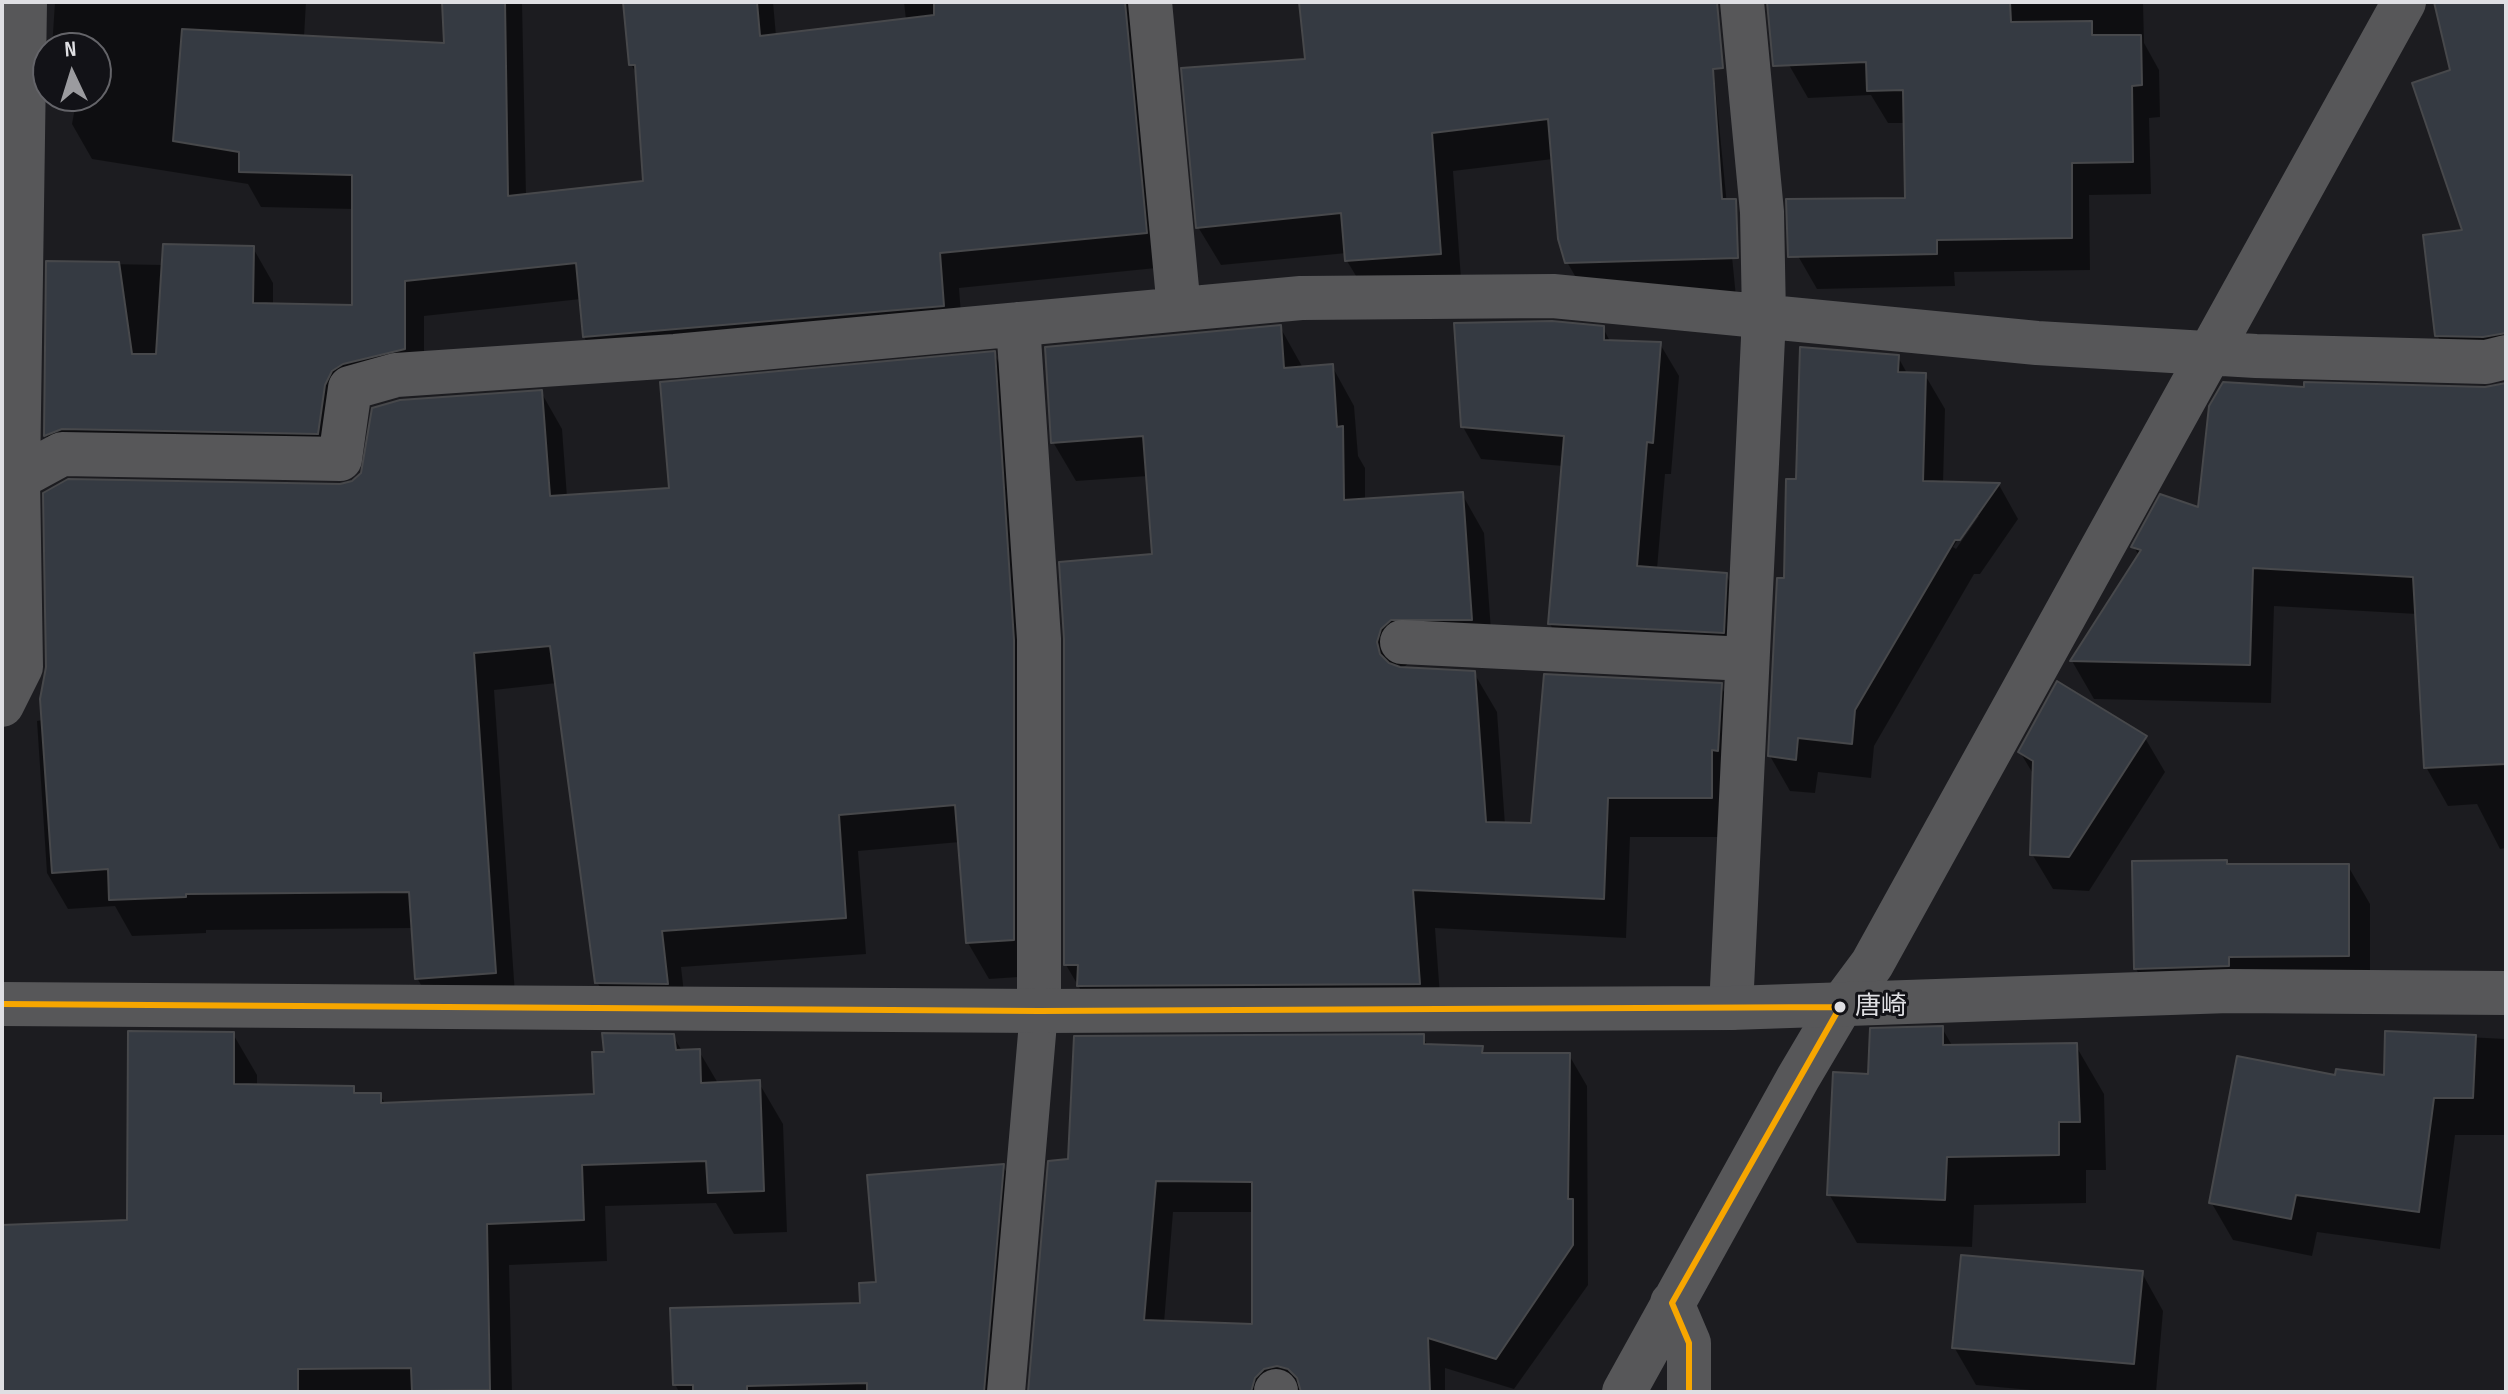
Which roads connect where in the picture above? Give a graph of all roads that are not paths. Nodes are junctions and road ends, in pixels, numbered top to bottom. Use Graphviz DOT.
graph roads {
  1 [pos="25,2"];
  2 [pos="1150,2"];
  3 [pos="1742,2"];
  4 [pos="2404,2"];
  5 [pos="1179,309"];
  6 [pos="1764,317"];
  7 [pos="1018,324"];
  8 [pos="2209,354"];
  9 [pos="2506,357"];
  10 [pos="18,478"];
  11 [pos="1402,642"];
  12 [pos="1747,659"];
  13 [pos="2,705"];
  14 [pos="2506,993"];
  15 [pos="2,1004"];
  16 [pos="1840,1007"];
  17 [pos="1731,1008"];
  18 [pos="1039,1011"];
  19 [pos="1672,1303"];
  20 [pos="1006,1392"];
  21 [pos="1624,1392"];
  22 [pos="1689,1392"];
  1 -- 10 [label="street"];
  2 -- 5 [label="street"];
  3 -- 6 [label="street"];
  4 -- 8 [label="street"];
  5 -- 6 [label="street"];
  5 -- 7 [label="street"];
  6 -- 8 [label="street"];
  6 -- 12 [label="street"];
  7 -- 10 [label="street"];
  7 -- 18 [label="street"];
  8 -- 9 [label="street"];
  8 -- 16 [label="street"];
  10 -- 13 [label="street"];
  11 -- 12 [label="street"];
  12 -- 17 [label="street"];
  14 -- 16 [label="street"];
  15 -- 18 [label="street"];
  16 -- 17 [label="street"];
  16 -- 19 [label="street"];
  17 -- 18 [label="street"];
  18 -- 20 [label="lane"];
  19 -- 21 [label="street"];
  19 -- 22 [label="street"];
}
